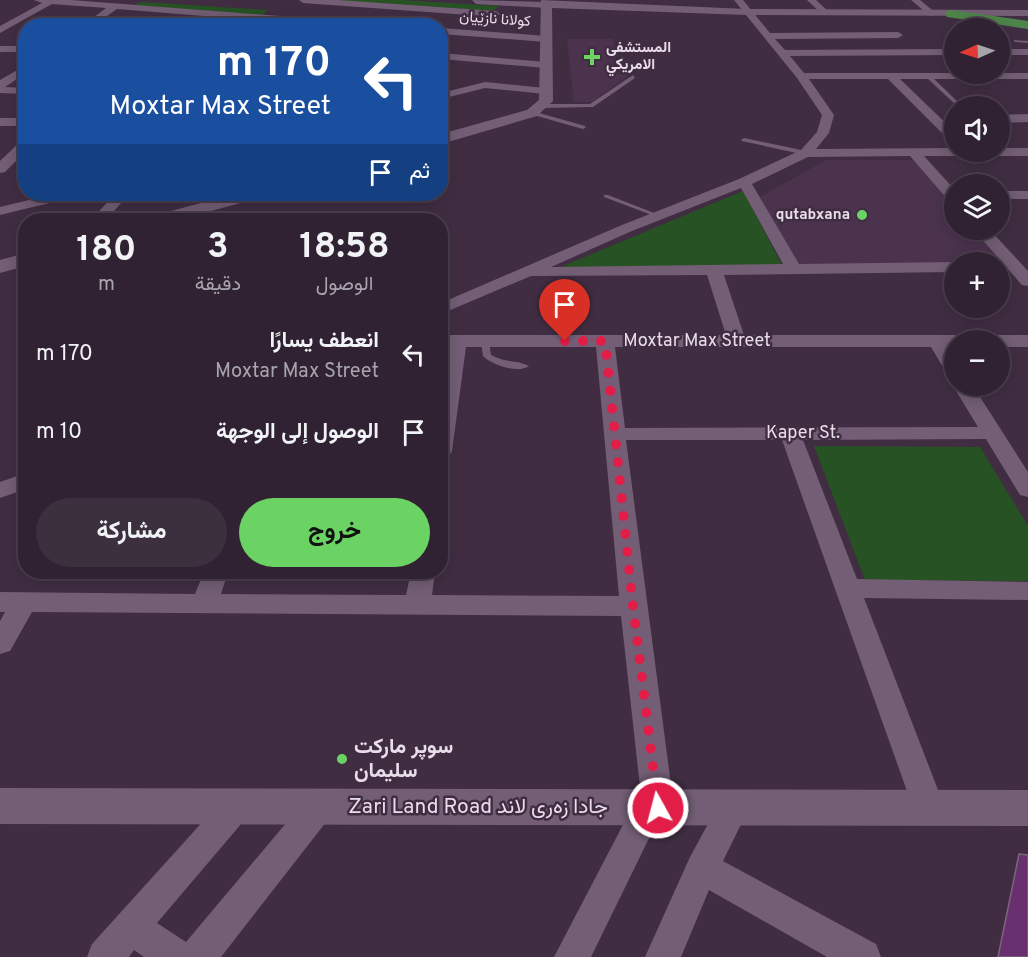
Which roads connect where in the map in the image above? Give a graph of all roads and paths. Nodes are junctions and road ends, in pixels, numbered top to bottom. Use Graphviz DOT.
graph roads {
  1 [pos="38,0"];
  2 [pos="136,0"];
  3 [pos="155,0"];
  4 [pos="303,0"];
  5 [pos="469,0"];
  6 [pos="738,0"];
  7 [pos="811,0"];
  8 [pos="915,0"];
  9 [pos="1007,0"];
  10 [pos="51,1"];
  11 [pos="485,1"];
  12 [pos="546,2"];
  13 [pos="510,3"];
  14 [pos="591,3"];
  15 [pos="634,4"];
  16 [pos="118,6"];
  17 [pos="747,12"];
  18 [pos="826,13"];
  19 [pos="1028,13"];
  20 [pos="496,14"];
  21 [pos="933,14"];
  22 [pos="952,14"];
  23 [pos="21,18"];
  24 [pos="99,18"];
  25 [pos="247,18"];
  26 [pos="271,18"];
  27 [pos="18,20"];
  28 [pos="1028,25"];
  29 [pos="0,30"];
  30 [pos="448,31"];
  31 [pos="472,33"];
  32 [pos="898,35"];
  33 [pos="767,36"];
  34 [pos="546,39"];
  35 [pos="1015,41"];
  36 [pos="1028,42"];
  37 [pos="0,49"];
  38 [pos="18,49"];
  39 [pos="944,52"];
  40 [pos="1010,52"];
  41 [pos="1028,52"];
  42 [pos="781,53"];
  43 [pos="448,57"];
  44 [pos="1010,57"];
  45 [pos="546,65"];
  46 [pos="1028,68"];
  47 [pos="18,74"];
  48 [pos="801,76"];
  49 [pos="891,76"];
  50 [pos="928,76"];
  51 [pos="1028,76"];
  52 [pos="633,77"];
  53 [pos="452,82"];
  54 [pos="485,85"];
  55 [pos="0,86"];
  56 [pos="0,90"];
  57 [pos="18,91"];
  58 [pos="545,91"];
  59 [pos="448,94"];
  60 [pos="949,96"];
  61 [pos="537,109"];
  62 [pos="1010,118"];
  63 [pos="1028,118"];
  64 [pos="933,119"];
  65 [pos="944,119"];
  66 [pos="0,122"];
  67 [pos="18,122"];
  68 [pos="583,128"];
  69 [pos="944,129"];
  70 [pos="448,137"];
  71 [pos="744,140"];
  72 [pos="18,151"];
  73 [pos="913,152"];
  74 [pos="944,152"];
  75 [pos="1010,152"];
  76 [pos="1028,152"];
  77 [pos="806,153"];
  78 [pos="18,166"];
  79 [pos="0,169"];
  80 [pos="744,182"];
  81 [pos="944,186"];
  82 [pos="1010,195"];
  83 [pos="1028,195"];
  84 [pos="606,196"];
  85 [pos="41,201"];
  86 [pos="116,201"];
  87 [pos="218,201"];
  88 [pos="0,211"];
  89 [pos="104,213"];
  90 [pos="181,213"];
  91 [pos="659,216"];
  92 [pos="18,261"];
  93 [pos="0,267"];
  94 [pos="944,267"];
  95 [pos="793,268"];
  96 [pos="1010,268"];
  97 [pos="714,270"];
  98 [pos="526,272"];
  99 [pos="1028,280"];
  100 [pos="448,306"];
  101 [pos="449,341"];
  102 [pos="485,341"];
  103 [pos="605,341"];
  104 [pos="737,341"];
  105 [pos="944,341"];
  106 [pos="1010,341"];
  107 [pos="1028,341"];
  108 [pos="525,366"];
  109 [pos="969,396"];
  110 [pos="992,433"];
  111 [pos="615,434"];
  112 [pos="790,434"];
  113 [pos="18,483"];
  114 [pos="1028,490"];
  115 [pos="0,491"];
  116 [pos="213,579"];
  117 [pos="422,579"];
  118 [pos="846,588"];
  119 [pos="1028,591"];
  120 [pos="12,602"];
  121 [pos="204,604"];
  122 [pos="417,605"];
  123 [pos="633,606"];
  124 [pos="0,644"];
  125 [pos="0,806"];
  126 [pos="236,807"];
  127 [pos="319,807"];
  128 [pos="653,808"];
  129 [pos="733,808"];
  130 [pos="929,808"];
  131 [pos="1028,808"];
  132 [pos="702,868"];
  133 [pos="131,927"];
  134 [pos="105,957"];
  135 [pos="176,957"];
  136 [pos="198,957"];
  137 [pos="572,957"];
  138 [pos="663,957"];
  139 [pos="863,957"];
  1 -- 10 [label="street"];
  2 -- 16 [label="street"];
  3 -- 26 [label="street"];
  4 -- 20 [label="street"];
  5 -- 11 [label="street"];
  6 -- 17 [label="street"];
  7 -- 18 [label="street"];
  8 -- 21 [label="street"];
  9 -- 19 [label="main road"];
  10 -- 16 [label="street"];
  10 -- 23 [label="street"];
  11 -- 13 [label="street"];
  12 -- 13 [label="street"];
  12 -- 14 [label="street"];
  12 -- 34 [label="street"];
  13 -- 20 [label="street"];
  14 -- 15 [label="street"];
  15 -- 17 [label="street"];
  16 -- 24 [label="street"];
  16 -- 25 [label="street"];
  17 -- 18 [label="street"];
  17 -- 33 [label="street"];
  18 -- 21 [label="street"];
  19 -- 22 [label="street"];
  20 -- 31 [label="street"];
  21 -- 22 [label="street"];
  22 -- 28 [label="main road"];
  27 -- 29 [label="street"];
  30 -- 31 [label="street, کولانا نازێیان"];
  31 -- 34 [label="street, کولانا نازێیان"];
  32 -- 33 [label="street"];
  33 -- 42 [label="street"];
  34 -- 45 [label="street"];
  35 -- 36 [label="lane"];
  37 -- 38 [label="street"];
  39 -- 42 [label="street"];
  40 -- 41 [label="street"];
  42 -- 48 [label="street"];
  43 -- 45 [label="street"];
  44 -- 46 [label="street"];
  45 -- 58 [label="street"];
  47 -- 55 [label="street"];
  48 -- 49 [label="street"];
  48 -- 77 [label="street"];
  49 -- 50 [label="street"];
  49 -- 64 [label="street"];
  50 -- 51 [label="street"];
  50 -- 60 [label="lane"];
  52 -- 61 [label="lane"];
  53 -- 54 [label="street"];
  54 -- 58 [label="street"];
  54 -- 59 [label="street"];
  56 -- 57 [label="street"];
  58 -- 61 [label="street"];
  61 -- 68 [label="lane"];
  61 -- 70 [label="street"];
  62 -- 63 [label="street"];
  64 -- 65 [label="street"];
  64 -- 69 [label="street"];
  66 -- 67 [label="street"];
  71 -- 77 [label="lane"];
  72 -- 79 [label="street"];
  73 -- 74 [label="street"];
  73 -- 77 [label="street"];
  73 -- 81 [label="street"];
  75 -- 76 [label="street"];
  77 -- 80 [label="street"];
  78 -- 79 [label="street"];
  80 -- 91 [label="street"];
  80 -- 95 [label="street"];
  82 -- 83 [label="street"];
  84 -- 91 [label="lane"];
  85 -- 88 [label="street"];
  86 -- 89 [label="street"];
  87 -- 90 [label="street"];
  91 -- 98 [label="street"];
  92 -- 93 [label="street"];
  94 -- 95 [label="street"];
  95 -- 97 [label="street"];
  96 -- 99 [label="street"];
  97 -- 98 [label="street"];
  97 -- 104 [label="street"];
  98 -- 100 [label="street"];
  101 -- 102 [label="street, Moxtar Max Street"];
  102 -- 103 [label="street, Moxtar Max Street"];
  102 -- 108 [label="lane"];
  103 -- 104 [label="street, Moxtar Max Street"];
  103 -- 111 [label="street"];
  104 -- 105 [label="street, Moxtar Max Street"];
  106 -- 107 [label="street"];
  109 -- 110 [label="street"];
  110 -- 112 [label="street, Kaper St."];
  110 -- 114 [label="street"];
  111 -- 112 [label="street, Kaper St."];
  111 -- 123 [label="street"];
  112 -- 118 [label="street"];
  113 -- 115 [label="street"];
  116 -- 121 [label="street"];
  117 -- 122 [label="street"];
  118 -- 119 [label="street"];
  118 -- 130 [label="street"];
  120 -- 121 [label="street"];
  120 -- 124 [label="street"];
  121 -- 122 [label="street"];
  122 -- 123 [label="street"];
  123 -- 128 [label="street"];
  125 -- 126 [label="street, Zari Land Road جادا زەری لاند"];
  126 -- 127 [label="street, Zari Land Road جادا زەری لاند"];
  126 -- 133 [label="street"];
  127 -- 128 [label="street, Zari Land Road جادا زەری لاند"];
  127 -- 136 [label="street"];
  128 -- 129 [label="street, Zari Land Road جادا زەری لاند"];
  128 -- 137 [label="street"];
  129 -- 130 [label="street, Zari Land Road جادا زەری لاند"];
  129 -- 132 [label="street"];
  130 -- 131 [label="street, Zari Land Road جادا زەری لاند"];
  132 -- 138 [label="street"];
  132 -- 139 [label="street"];
  133 -- 134 [label="street"];
  133 -- 135 [label="street"];
}
